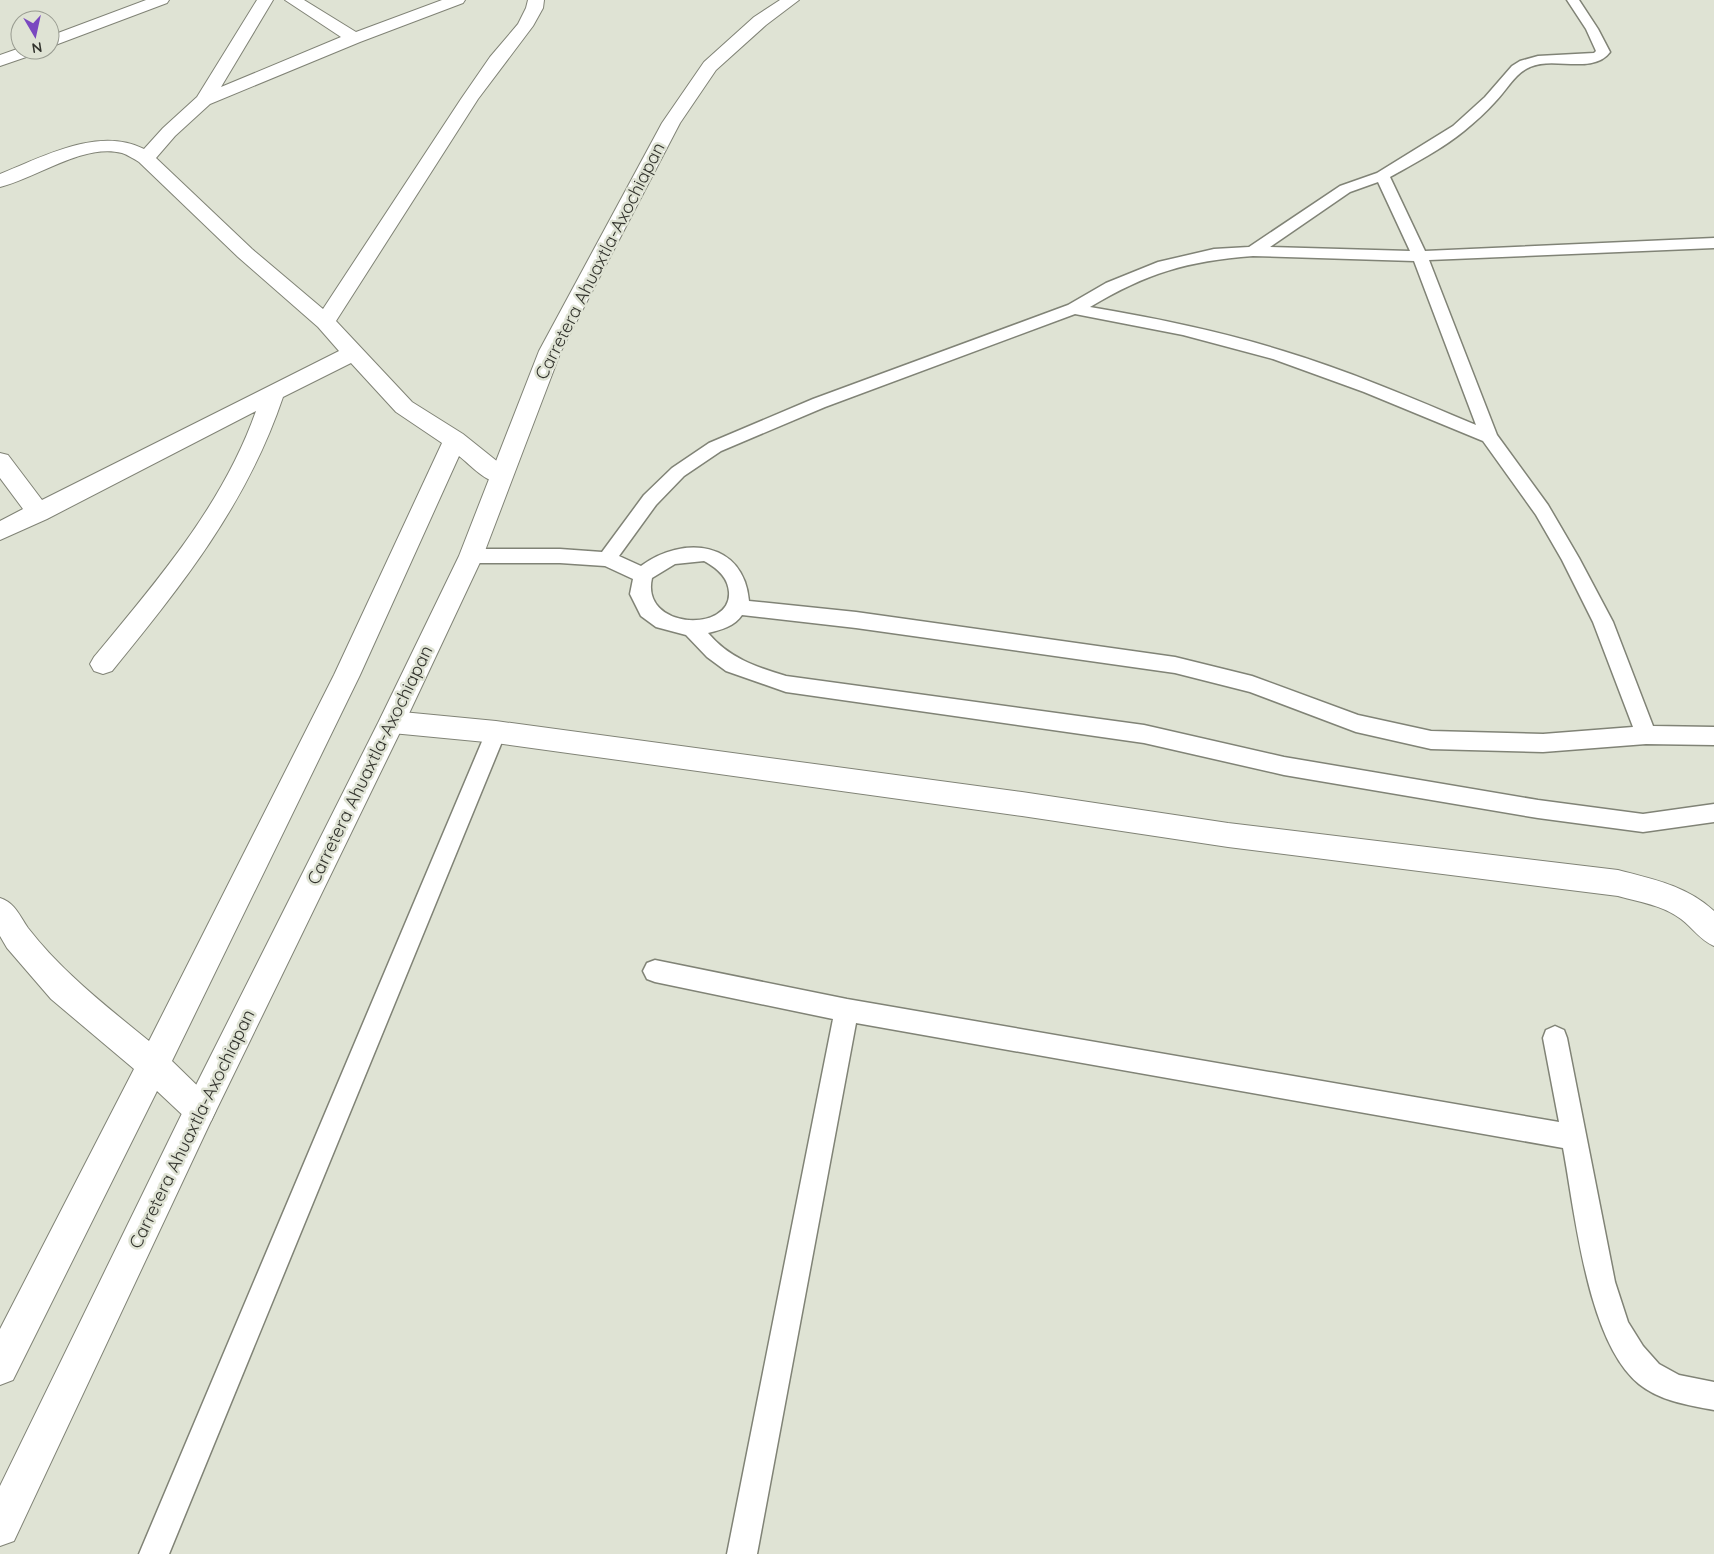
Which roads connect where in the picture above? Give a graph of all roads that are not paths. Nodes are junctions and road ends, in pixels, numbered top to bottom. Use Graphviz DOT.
graph roads {
  1 [pos="161,0"];
  2 [pos="265,0"];
  3 [pos="294,0"];
  4 [pos="457,0"];
  5 [pos="536,0"];
  6 [pos="792,0"];
  7 [pos="1572,0"];
  8 [pos="60,38"];
  9 [pos="354,38"];
  10 [pos="204,100"];
  11 [pos="146,158"];
  12 [pos="1382,176"];
  13 [pos="0,182"];
  14 [pos="1714,243"];
  15 [pos="1253,251"];
  16 [pos="1420,256"];
  17 [pos="1074,309"];
  18 [pos="325,322"];
  19 [pos="354,352"];
  20 [pos="274,392"];
  21 [pos="1489,437"];
  22 [pos="455,440"];
  23 [pos="0,461"];
  24 [pos="500,476"];
  25 [pos="40,513"];
  26 [pos="0,531"];
  27 [pos="471,556"];
  28 [pos="607,559"];
  29 [pos="643,575"];
  30 [pos="738,607"];
  31 [pos="692,628"];
  32 [pos="103,664"];
  33 [pos="392,722"];
  34 [pos="496,732"];
  35 [pos="1646,734"];
  36 [pos="1714,736"];
  37 [pos="1714,812"];
  38 [pos="0,911"];
  39 [pos="1714,932"];
  40 [pos="9,939"];
  41 [pos="655,971"];
  42 [pos="847,1010"];
  43 [pos="1555,1038"];
  44 [pos="152,1064"];
  45 [pos="200,1110"];
  46 [pos="1573,1137"];
  47 [pos="0,1367"];
  48 [pos="1714,1396"];
  49 [pos="0,1527"];
  50 [pos="154,1554"];
  51 [pos="742,1554"];
  1 -- 8 [label="street"];
  2 -- 10 [label="street"];
  3 -- 9 [label="street"];
  4 -- 9 [label="street"];
  5 -- 18 [label="street"];
  6 -- 24 [label="street, Carretera Ahuaxtla-Axochiapan"];
  7 -- 12 [label="lane"];
  9 -- 10 [label="street"];
  10 -- 11 [label="street"];
  11 -- 13 [label="street"];
  11 -- 18 [label="street"];
  12 -- 15 [label="lane"];
  12 -- 16 [label="lane"];
  14 -- 16 [label="lane"];
  15 -- 16 [label="lane"];
  15 -- 17 [label="lane"];
  16 -- 21 [label="lane"];
  17 -- 21 [label="lane"];
  17 -- 28 [label="lane"];
  18 -- 19 [label="street"];
  19 -- 20 [label="street"];
  19 -- 22 [label="street"];
  20 -- 25 [label="street"];
  20 -- 32 [label="street"];
  21 -- 35 [label="lane"];
  22 -- 24 [label="street"];
  22 -- 44 [label="street"];
  23 -- 25 [label="street"];
  24 -- 27 [label="street, Carretera Ahuaxtla-Axochiapan"];
  25 -- 26 [label="street"];
  27 -- 28 [label="lane"];
  27 -- 33 [label="street, Carretera Ahuaxtla-Axochiapan"];
  28 -- 29 [label="lane"];
  29 -- 30 [label="lane"];
  29 -- 31 [label="lane"];
  30 -- 31 [label="lane"];
  30 -- 35 [label="lane"];
  31 -- 37 [label="lane"];
  33 -- 34 [label="street"];
  33 -- 45 [label="street, Carretera Ahuaxtla-Axochiapan"];
  34 -- 39 [label="street"];
  34 -- 50 [label="lane"];
  35 -- 36 [label="lane"];
  38 -- 40 [label="street"];
  40 -- 44 [label="street"];
  41 -- 42 [label="lane"];
  42 -- 46 [label="lane"];
  42 -- 51 [label="lane"];
  43 -- 46 [label="lane"];
  44 -- 45 [label="street"];
  44 -- 47 [label="street"];
  45 -- 49 [label="street, Carretera Ahuaxtla-Axochiapan"];
  46 -- 48 [label="lane"];
}
